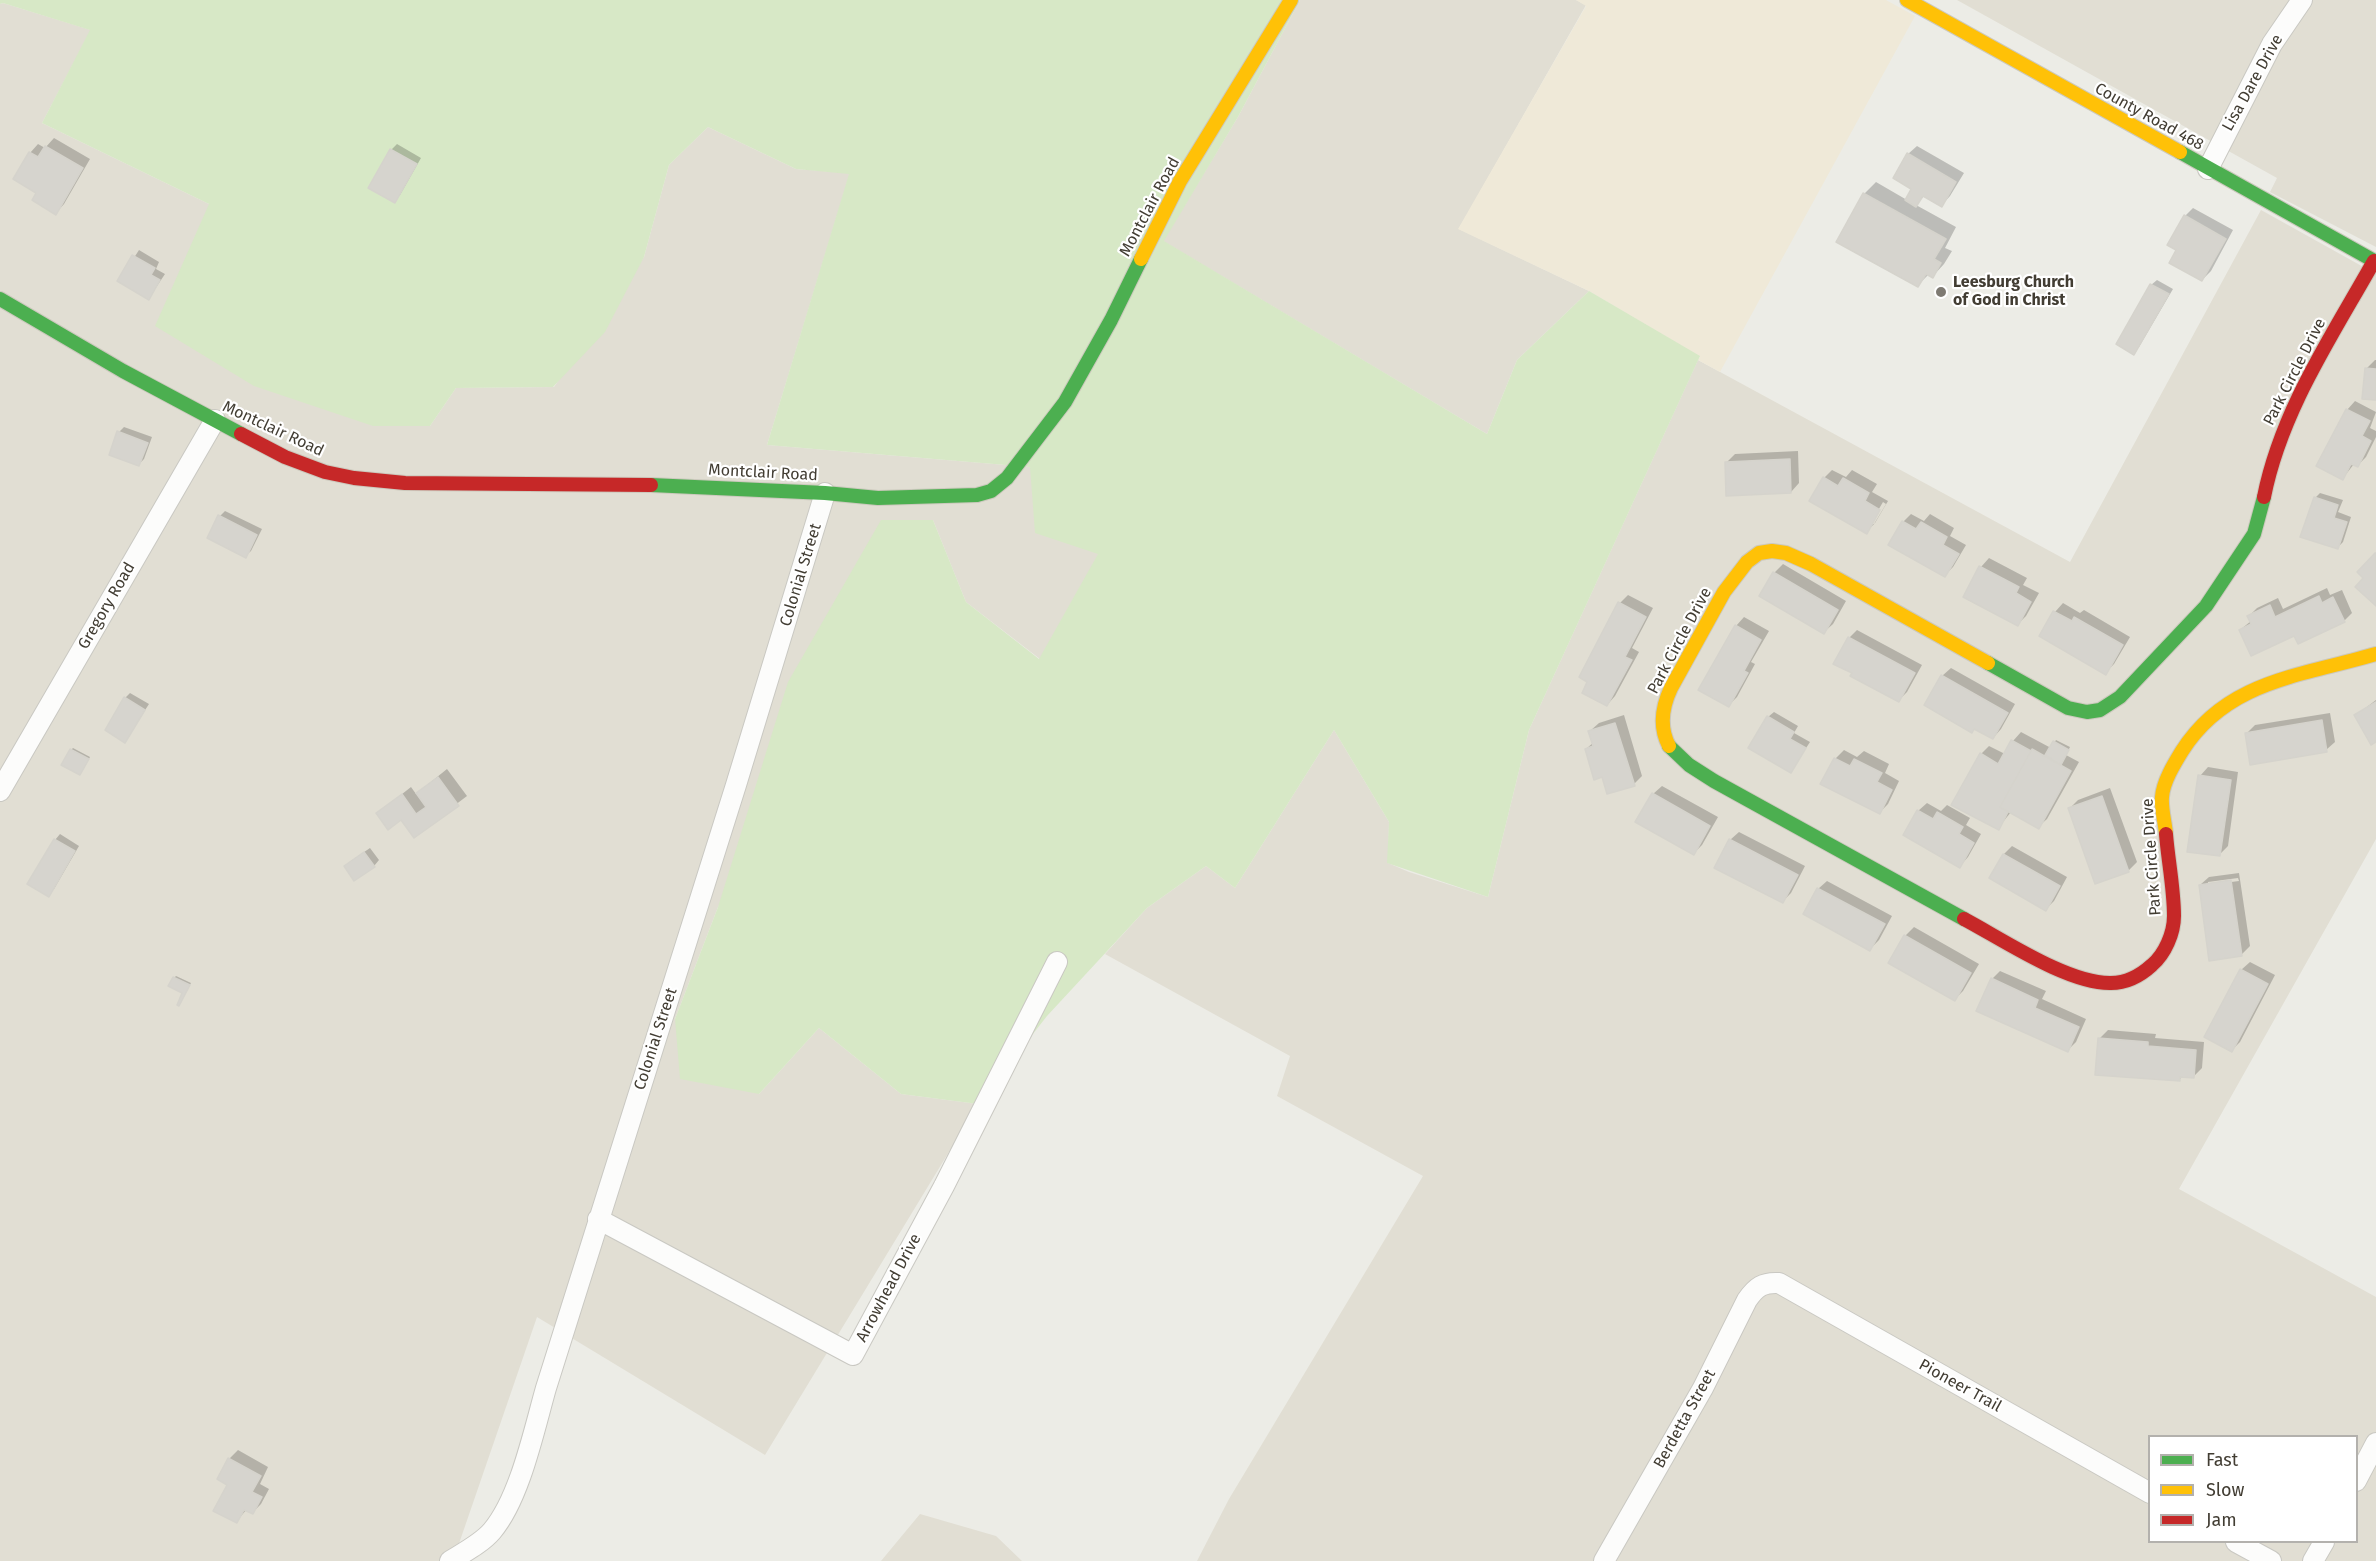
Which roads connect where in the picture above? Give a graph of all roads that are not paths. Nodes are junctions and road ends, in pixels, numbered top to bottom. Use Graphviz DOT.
graph roads {
  1 [pos="1291,0"];
  2 [pos="1907,0"];
  3 [pos="2302,0"];
  4 [pos="2208,169"];
  5 [pos="2375,262"];
  6 [pos="0,298"];
  7 [pos="214,420"];
  8 [pos="825,493"];
  9 [pos="2376,654"];
  10 [pos="0,791"];
  11 [pos="1057,962"];
  12 [pos="598,1219"];
  13 [pos="1769,1282"];
  14 [pos="2376,1443"];
  15 [pos="2358,1477"];
  16 [pos="2148,1492"];
  17 [pos="2238,1543"];
  18 [pos="2323,1543"];
  19 [pos="453,1560"];
  20 [pos="1604,1561"];
  21 [pos="2271,1561"];
  22 [pos="2313,1561"];
  1 -- 8 [label="street, Montclair Road"];
  2 -- 4 [label="street, County Road 468"];
  3 -- 4 [label="street, Lisa Dare Drive"];
  4 -- 5 [label="street, County Road 468"];
  5 -- 9 [label="street, Park Circle Drive"];
  6 -- 7 [label="street, Montclair Road"];
  7 -- 8 [label="street, Montclair Road"];
  7 -- 10 [label="street, Gregory Road"];
  8 -- 12 [label="street, Colonial Street"];
  11 -- 12 [label="street, Arrowhead Drive"];
  12 -- 19 [label="street, Colonial Street"];
  13 -- 16 [label="street, Pioneer Trail"];
  13 -- 20 [label="street, Berdetta Street"];
  14 -- 15 [label="street"];
  17 -- 21 [label="street"];
  18 -- 22 [label="street"];
}
